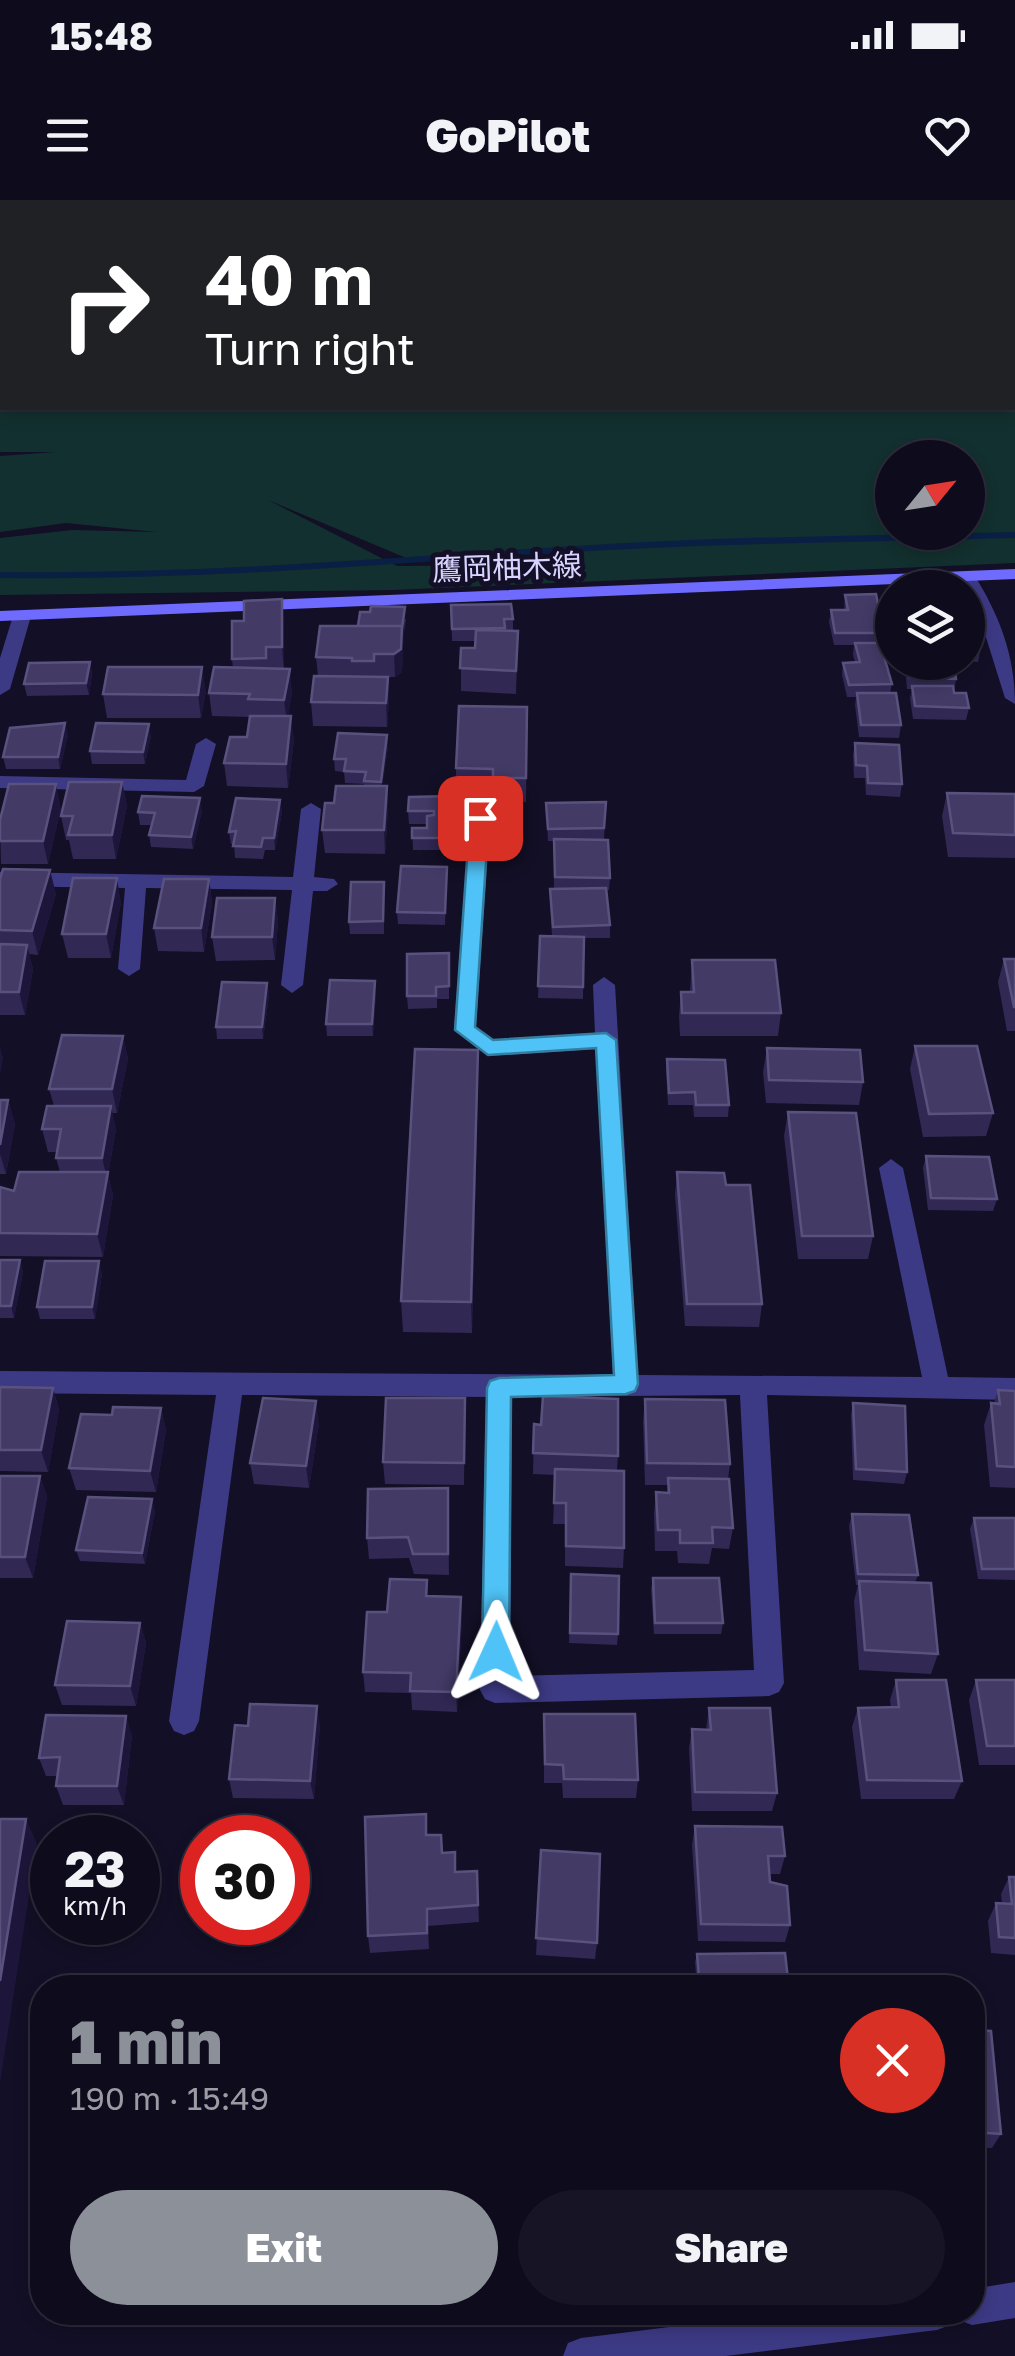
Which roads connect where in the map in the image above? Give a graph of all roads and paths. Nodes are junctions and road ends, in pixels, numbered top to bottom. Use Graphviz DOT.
graph roads {
  1 [pos="1015,574"];
  2 [pos="985,576"];
  3 [pos="875,580"];
  4 [pos="985,609"];
  5 [pos="0,616"];
  6 [pos="22,616"];
  7 [pos="0,689"];
  8 [pos="1015,698"];
  9 [pos="206,744"];
  10 [pos="0,782"];
  11 [pos="310,809"];
  12 [pos="480,818"];
  13 [pos="0,879"];
  14 [pos="136,881"];
  15 [pos="300,883"];
  16 [pos="327,884"];
  17 [pos="128,969"];
  18 [pos="292,985"];
  19 [pos="604,986"];
  20 [pos="606,1040"];
  21 [pos="891,1168"];
  22 [pos="0,1382"];
  23 [pos="626,1384"];
  24 [pos="753,1384"];
  25 [pos="230,1385"];
  26 [pos="499,1388"];
  27 [pos="937,1388"];
  28 [pos="1015,1389"];
  29 [pos="184,1720"];
  30 [pos="1015,2300"];
  31 [pos="985,2305"];
  32 [pos="812,2325"];
  33 [pos="581,2356"];
  1 -- 2 [label="main road, 鷹岡柚木線"];
  3 -- 6 [label="main road, 鷹岡柚木線"];
  4 -- 8 [label="street"];
  5 -- 6 [label="main road, 鷹岡柚木線"];
  6 -- 7 [label="street"];
  9 -- 10 [label="street"];
  11 -- 15 [label="street"];
  12 -- 20 [label="street"];
  13 -- 14 [label="street"];
  14 -- 15 [label="street"];
  14 -- 17 [label="street"];
  15 -- 16 [label="street"];
  15 -- 18 [label="street"];
  19 -- 20 [label="street"];
  20 -- 23 [label="street"];
  21 -- 27 [label="street"];
  22 -- 25 [label="street"];
  23 -- 24 [label="street"];
  23 -- 26 [label="street"];
  24 -- 26 [label="street"];
  24 -- 27 [label="street"];
  25 -- 26 [label="street"];
  25 -- 29 [label="street"];
  27 -- 28 [label="street"];
  30 -- 31 [label="street"];
  32 -- 33 [label="street"];
}
